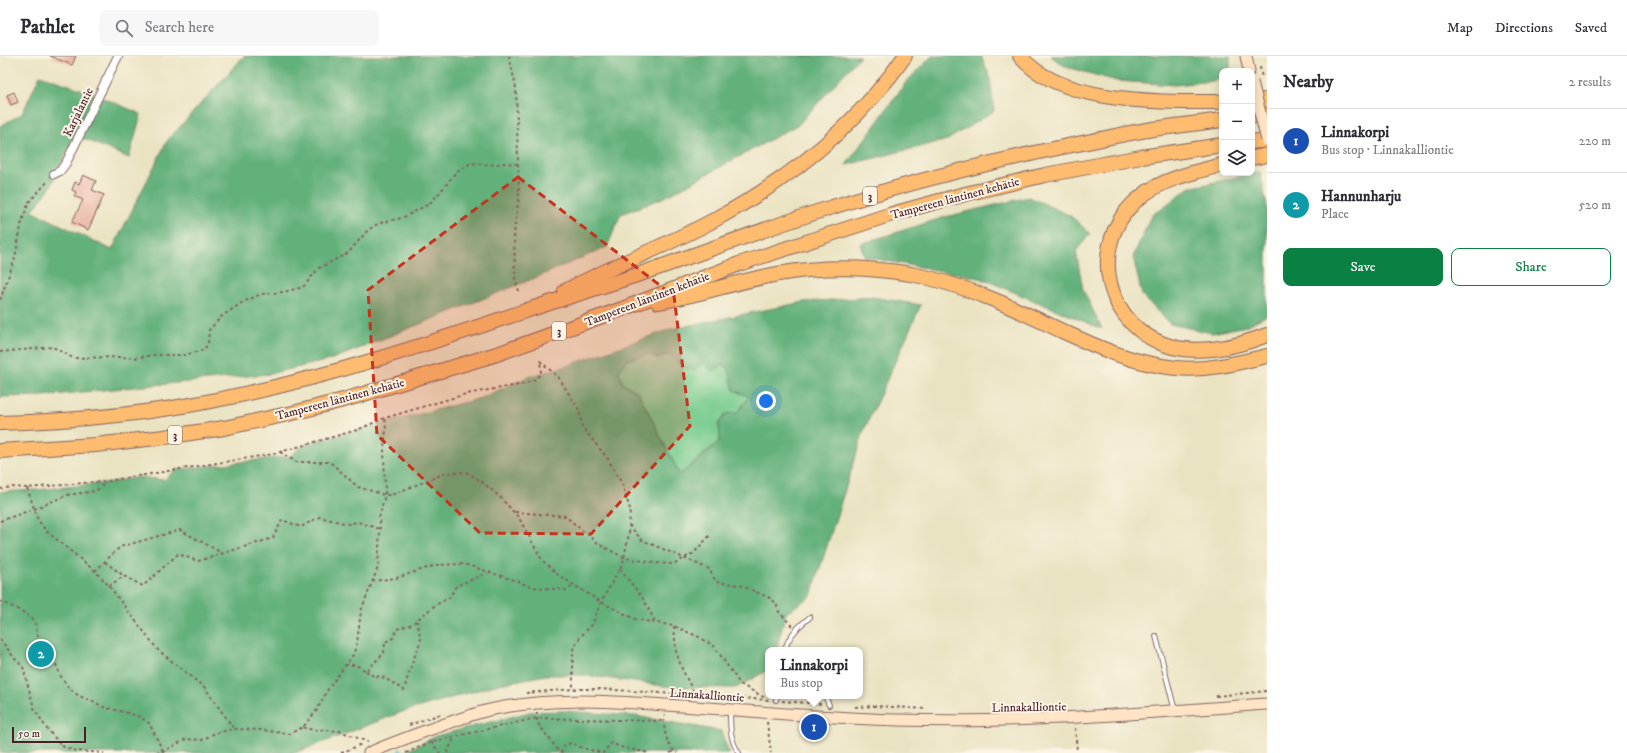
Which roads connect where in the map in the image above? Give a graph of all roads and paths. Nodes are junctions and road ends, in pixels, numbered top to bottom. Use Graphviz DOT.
graph roads {
  1 [pos="118,56"];
  2 [pos="509,56"];
  3 [pos="905,56"];
  4 [pos="1020,56"];
  5 [pos="1246,58"];
  6 [pos="1259,63"];
  7 [pos="1248,68"];
  8 [pos="1264,83"];
  9 [pos="1255,94"];
  10 [pos="1267,100"];
  11 [pos="1255,101"];
  12 [pos="1219,102"];
  13 [pos="1267,115"];
  14 [pos="1255,116"];
  15 [pos="1219,120"];
  16 [pos="1267,140"];
  17 [pos="1255,142"];
  18 [pos="1219,145"];
  19 [pos="1267,155"];
  20 [pos="1255,157"];
  21 [pos="517,164"];
  22 [pos="1219,166"];
  23 [pos="54,174"];
  24 [pos="520,294"];
  25 [pos="0,300"];
  26 [pos="622,309"];
  27 [pos="529,310"];
  28 [pos="1267,335"];
  29 [pos="0,352"];
  30 [pos="1267,356"];
  31 [pos="385,418"];
  32 [pos="0,423"];
  33 [pos="0,451"];
  34 [pos="280,452"];
  35 [pos="107,481"];
  36 [pos="0,488"];
  37 [pos="27,488"];
  38 [pos="385,495"];
  39 [pos="34,509"];
  40 [pos="514,512"];
  41 [pos="0,521"];
  42 [pos="630,525"];
  43 [pos="380,529"];
  44 [pos="710,535"];
  45 [pos="222,553"];
  46 [pos="625,558"];
  47 [pos="685,558"];
  48 [pos="104,562"];
  49 [pos="620,569"];
  50 [pos="95,572"];
  51 [pos="488,572"];
  52 [pos="124,576"];
  53 [pos="372,581"];
  54 [pos="574,585"];
  55 [pos="109,586"];
  56 [pos="0,601"];
  57 [pos="601,602"];
  58 [pos="810,617"];
  59 [pos="417,620"];
  60 [pos="656,623"];
  61 [pos="674,626"];
  62 [pos="796,630"];
  63 [pos="1156,636"];
  64 [pos="1,641"];
  65 [pos="786,647"];
  66 [pos="345,665"];
  67 [pos="366,671"];
  68 [pos="573,689"];
  69 [pos="695,695"];
  70 [pos="533,697"];
  71 [pos="765,698"];
  72 [pos="826,699"];
  73 [pos="1267,704"];
  74 [pos="667,705"];
  75 [pos="829,705"];
  76 [pos="730,708"];
  77 [pos="1175,711"];
  78 [pos="537,718"];
  79 [pos="1074,719"];
  80 [pos="663,722"];
  81 [pos="767,722"];
  82 [pos="303,727"];
  83 [pos="234,730"];
  84 [pos="454,737"];
  85 [pos="431,742"];
  86 [pos="368,748"];
  87 [pos="1077,751"];
  88 [pos="164,752"];
  89 [pos="675,752"];
  90 [pos="104,753"];
  91 [pos="156,753"];
  92 [pos="406,753"];
  93 [pos="440,753"];
  94 [pos="447,753"];
  95 [pos="560,753"];
  96 [pos="649,753"];
  97 [pos="670,753"];
  98 [pos="739,753"];
  99 [pos="771,753"];
  1 -- 23 [label="street, Karjalantie"];
  2 -- 21 [label="path"];
  3 -- 27 [label="highway"];
  4 -- 12 [label="highway"];
  5 -- 7 [label="main road"];
  6 -- 8 [label="path"];
  9 -- 16 [label="main road, bridge"];
  10 -- 11 [label="highway"];
  13 -- 14 [label="highway"];
  15 -- 27 [label="highway, Tampereen läntinen kehätie / 3"];
  16 -- 17 [label="highway"];
  18 -- 26 [label="highway, Tampereen läntinen kehätie / 3"];
  19 -- 20 [label="highway"];
  21 -- 24 [label="path"];
  21 -- 29 [label="path"];
  22 -- 28 [label="highway"];
  23 -- 25 [label="path"];
  26 -- 30 [label="highway"];
  26 -- 33 [label="highway, Tampereen läntinen kehätie / 3"];
  27 -- 32 [label="highway, Tampereen läntinen kehätie / 3"];
  31 -- 34 [label="path"];
  31 -- 38 [label="path"];
  31 -- 42 [label="path"];
  34 -- 35 [label="path"];
  34 -- 38 [label="path"];
  35 -- 37 [label="path"];
  35 -- 39 [label="path"];
  36 -- 37 [label="path"];
  37 -- 39 [label="path"];
  38 -- 40 [label="path"];
  38 -- 43 [label="path"];
  39 -- 41 [label="path"];
  39 -- 50 [label="path"];
  40 -- 46 [label="path"];
  40 -- 54 [label="path"];
  42 -- 46 [label="path"];
  42 -- 47 [label="path"];
  43 -- 45 [label="path"];
  43 -- 53 [label="path"];
  44 -- 47 [label="path"];
  45 -- 48 [label="path"];
  45 -- 52 [label="path"];
  46 -- 47 [label="path"];
  46 -- 49 [label="path"];
  47 -- 62 [label="path"];
  48 -- 50 [label="path"];
  48 -- 52 [label="path"];
  49 -- 57 [label="path"];
  49 -- 60 [label="path"];
  50 -- 55 [label="path"];
  51 -- 53 [label="path"];
  51 -- 54 [label="path"];
  51 -- 59 [label="path"];
  52 -- 55 [label="path"];
  53 -- 66 [label="path"];
  54 -- 57 [label="path"];
  55 -- 83 [label="path"];
  56 -- 88 [label="path"];
  57 -- 60 [label="path"];
  57 -- 68 [label="path"];
  58 -- 62 [label="lane"];
  59 -- 67 [label="path"];
  59 -- 67 [label="path"];
  60 -- 61 [label="path"];
  61 -- 69 [label="path"];
  61 -- 71 [label="path"];
  62 -- 65 [label="lane"];
  63 -- 77 [label="lane"];
  64 -- 90 [label="path"];
  66 -- 67 [label="path"];
  66 -- 82 [label="path"];
  70 -- 74 [label="main road, Linnakalliontie"];
  70 -- 78 [label="path"];
  70 -- 86 [label="main road, Linnakalliontie"];
  72 -- 75 [label="lane"];
  73 -- 77 [label="main road, Linnakalliontie"];
  74 -- 76 [label="main road, Linnakalliontie"];
  74 -- 80 [label="path"];
  76 -- 79 [label="main road, Linnakalliontie"];
  76 -- 98 [label="lane"];
  77 -- 79 [label="main road, Linnakalliontie"];
  78 -- 80 [label="path"];
  78 -- 84 [label="path"];
  78 -- 95 [label="path"];
  79 -- 87 [label="path"];
  80 -- 89 [label="path"];
  81 -- 99 [label="path"];
  82 -- 83 [label="path"];
  82 -- 86 [label="path"];
  83 -- 88 [label="path"];
  84 -- 85 [label="path"];
  84 -- 94 [label="path"];
  85 -- 92 [label="path"];
  85 -- 93 [label="path"];
  88 -- 91 [label="path"];
  89 -- 97 [label="path"];
  95 -- 96 [label="path"];
}
